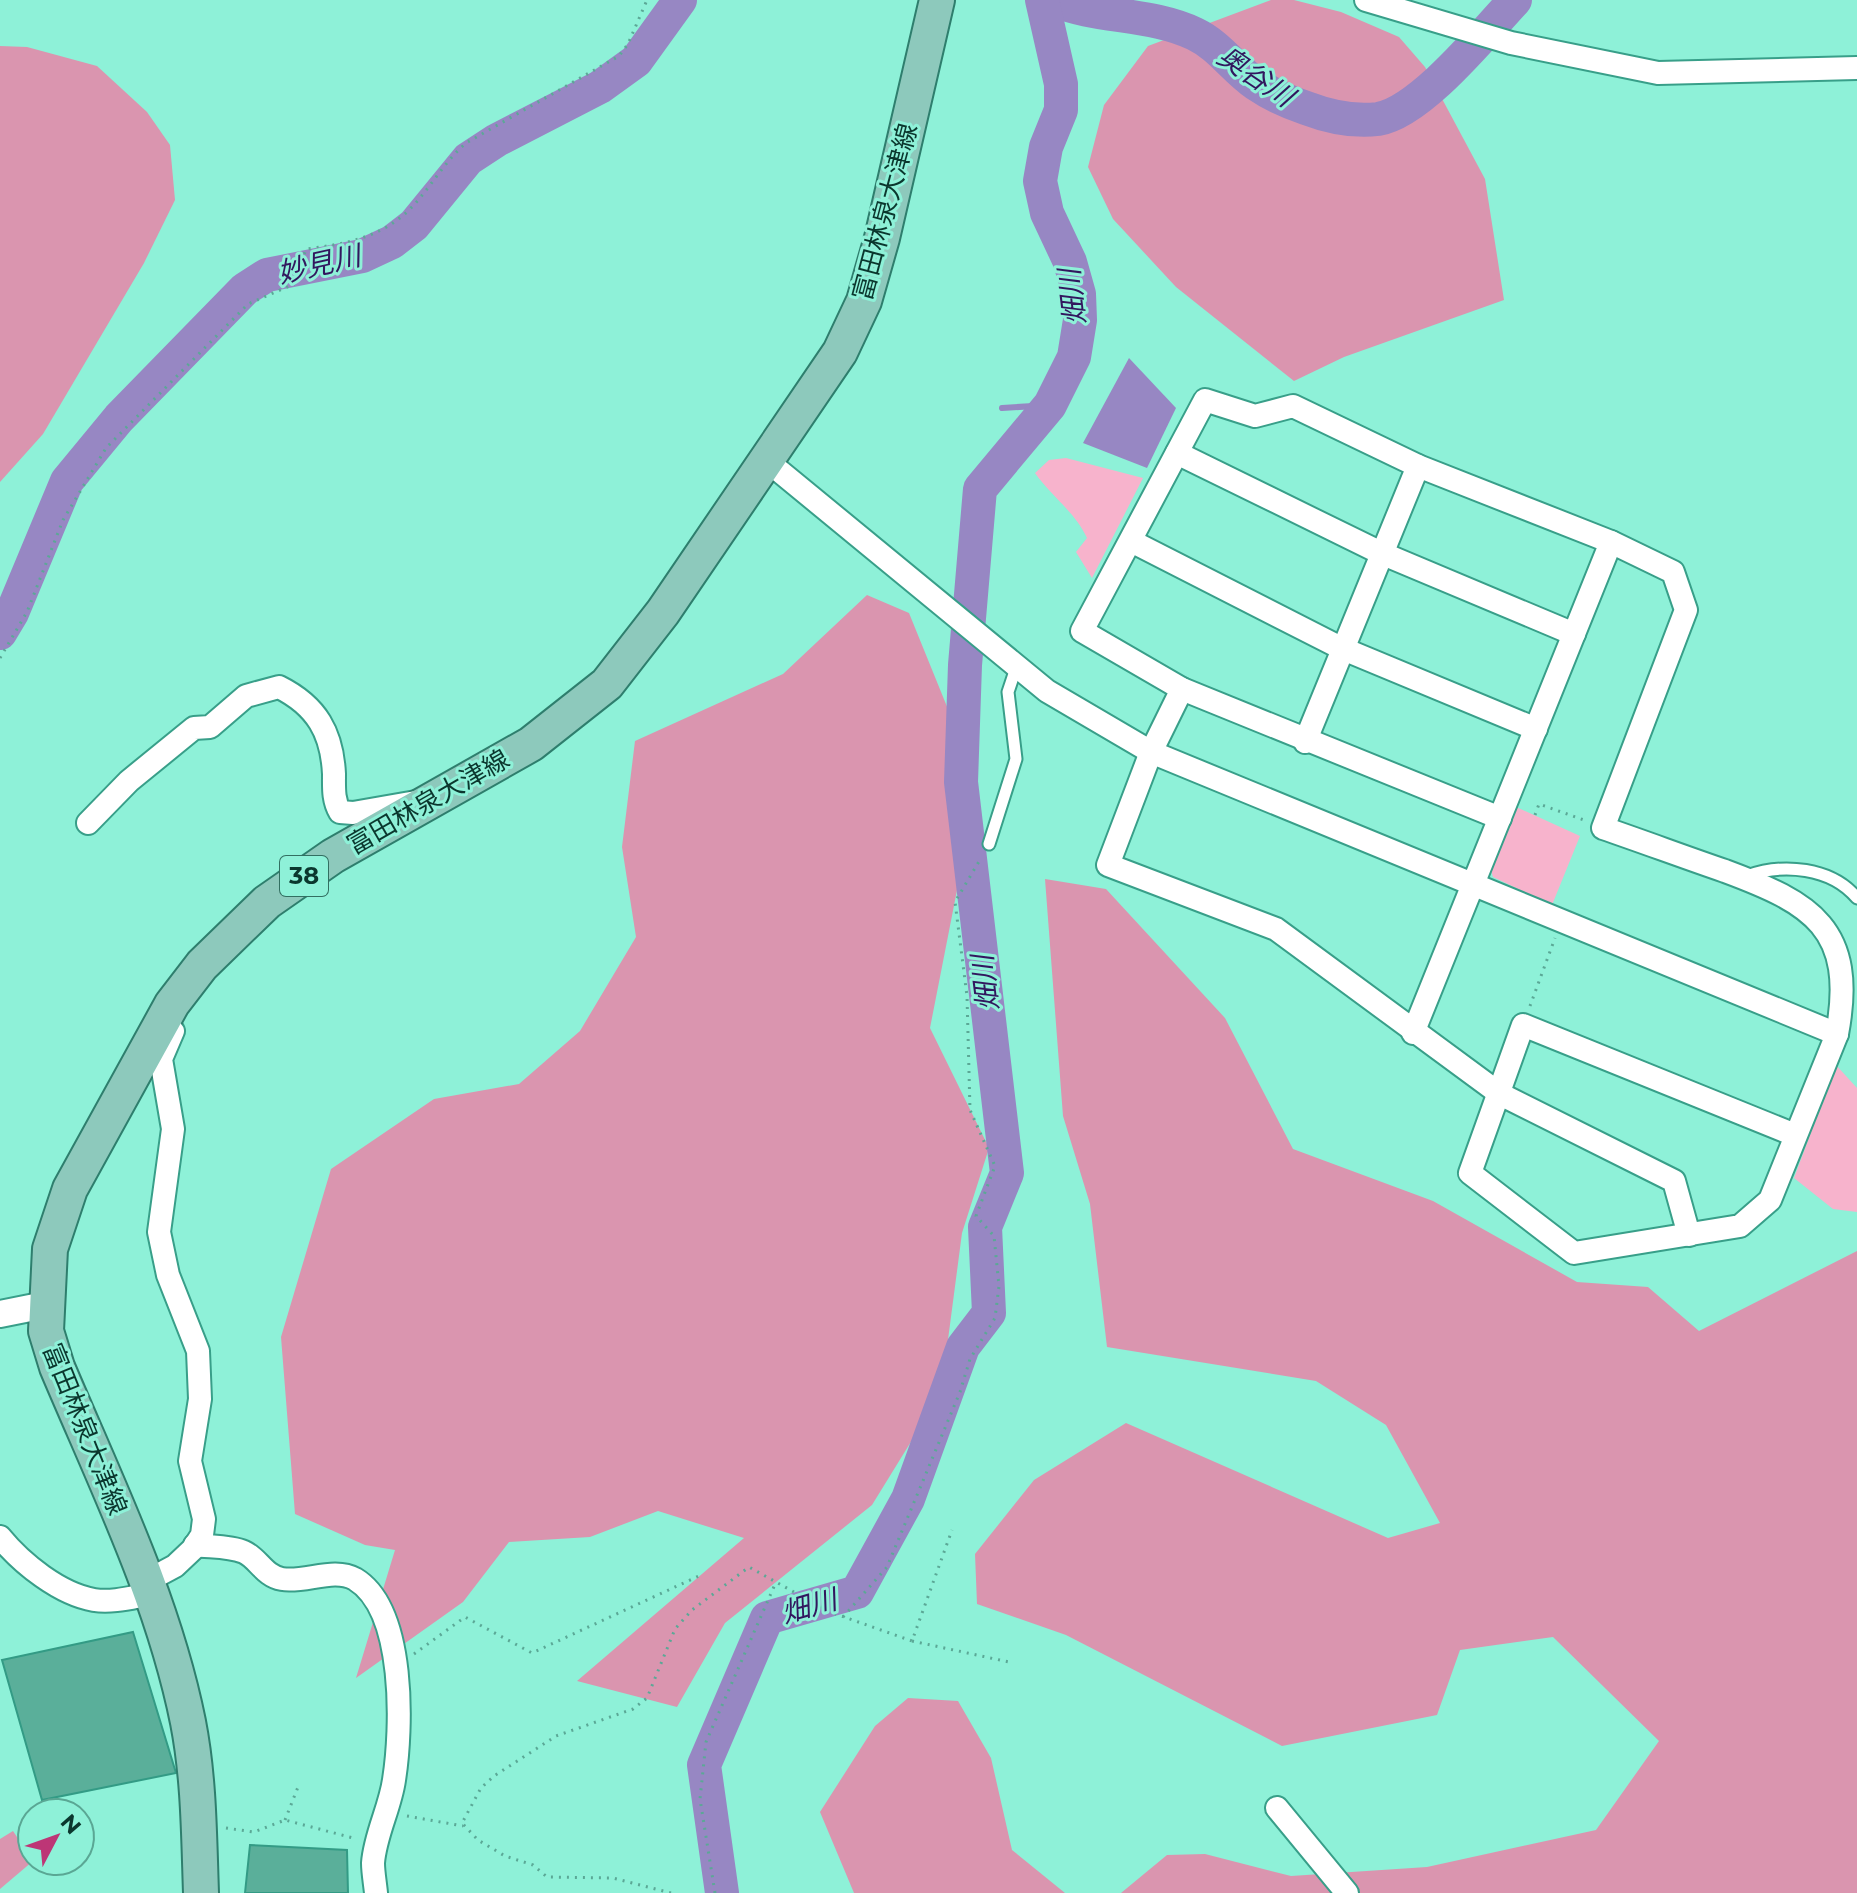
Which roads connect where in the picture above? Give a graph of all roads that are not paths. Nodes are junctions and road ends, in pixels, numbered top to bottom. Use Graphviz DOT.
graph roads {
  1 [pos="937,0"];
  2 [pos="1366,0"];
  3 [pos="1857,68"];
  4 [pos="1177,453"];
  5 [pos="766,460"];
  6 [pos="1418,466"];
  7 [pos="1131,541"];
  8 [pos="1611,542"];
  9 [pos="1381,553"];
  10 [pos="1574,634"];
  11 [pos="1341,648"];
  12 [pos="1016,668"];
  13 [pos="1182,689"];
  14 [pos="1536,729"];
  15 [pos="1305,742"];
  16 [pos="1151,752"];
  17 [pos="429,802"];
  18 [pos="1500,818"];
  19 [pos="88,823"];
  20 [pos="989,844"];
  21 [pos="1743,878"];
  22 [pos="1473,885"];
  23 [pos="1857,898"];
  24 [pos="172,1004"];
  25 [pos="1413,1033"];
  26 [pos="1837,1034"];
  27 [pos="1500,1094"];
  28 [pos="1795,1135"];
  29 [pos="1689,1235"];
  30 [pos="45,1305"];
  31 [pos="0,1314"];
  32 [pos="0,1537"];
  33 [pos="195,1545"];
  34 [pos="149,1587"];
  35 [pos="1277,1808"];
  36 [pos="201,1893"];
  37 [pos="376,1893"];
  38 [pos="1347,1893"];
  1 -- 5 [label="main road, 富田林泉大津線 / 38"];
  2 -- 3 [label="street"];
  4 -- 6 [label="street"];
  4 -- 7 [label="street"];
  4 -- 9 [label="street"];
  5 -- 12 [label="street"];
  5 -- 17 [label="main road, 富田林泉大津線 / 38"];
  6 -- 8 [label="street"];
  6 -- 9 [label="street"];
  7 -- 11 [label="street"];
  7 -- 13 [label="street"];
  8 -- 10 [label="street"];
  8 -- 21 [label="street"];
  9 -- 10 [label="street"];
  9 -- 11 [label="street"];
  10 -- 14 [label="street"];
  11 -- 14 [label="street"];
  11 -- 15 [label="street"];
  12 -- 16 [label="street"];
  12 -- 20 [label="lane"];
  13 -- 15 [label="street"];
  13 -- 16 [label="street"];
  14 -- 18 [label="street"];
  15 -- 18 [label="street"];
  16 -- 22 [label="street"];
  16 -- 25 [label="street"];
  17 -- 19 [label="street"];
  17 -- 24 [label="main road, 富田林泉大津線 / 38"];
  18 -- 22 [label="street"];
  21 -- 23 [label="lane"];
  21 -- 26 [label="street"];
  22 -- 25 [label="street"];
  22 -- 26 [label="street"];
  24 -- 30 [label="main road, 富田林泉大津線 / 38"];
  24 -- 33 [label="street"];
  25 -- 27 [label="street"];
  26 -- 28 [label="street"];
  27 -- 28 [label="street"];
  27 -- 29 [label="street"];
  27 -- 29 [label="street"];
  28 -- 29 [label="street"];
  30 -- 31 [label="street"];
  30 -- 34 [label="main road, 富田林泉大津線 / 38"];
  32 -- 34 [label="street"];
  33 -- 34 [label="street"];
  33 -- 37 [label="street"];
  34 -- 36 [label="main road, 富田林泉大津線 / 38"];
  35 -- 38 [label="street"];
}
